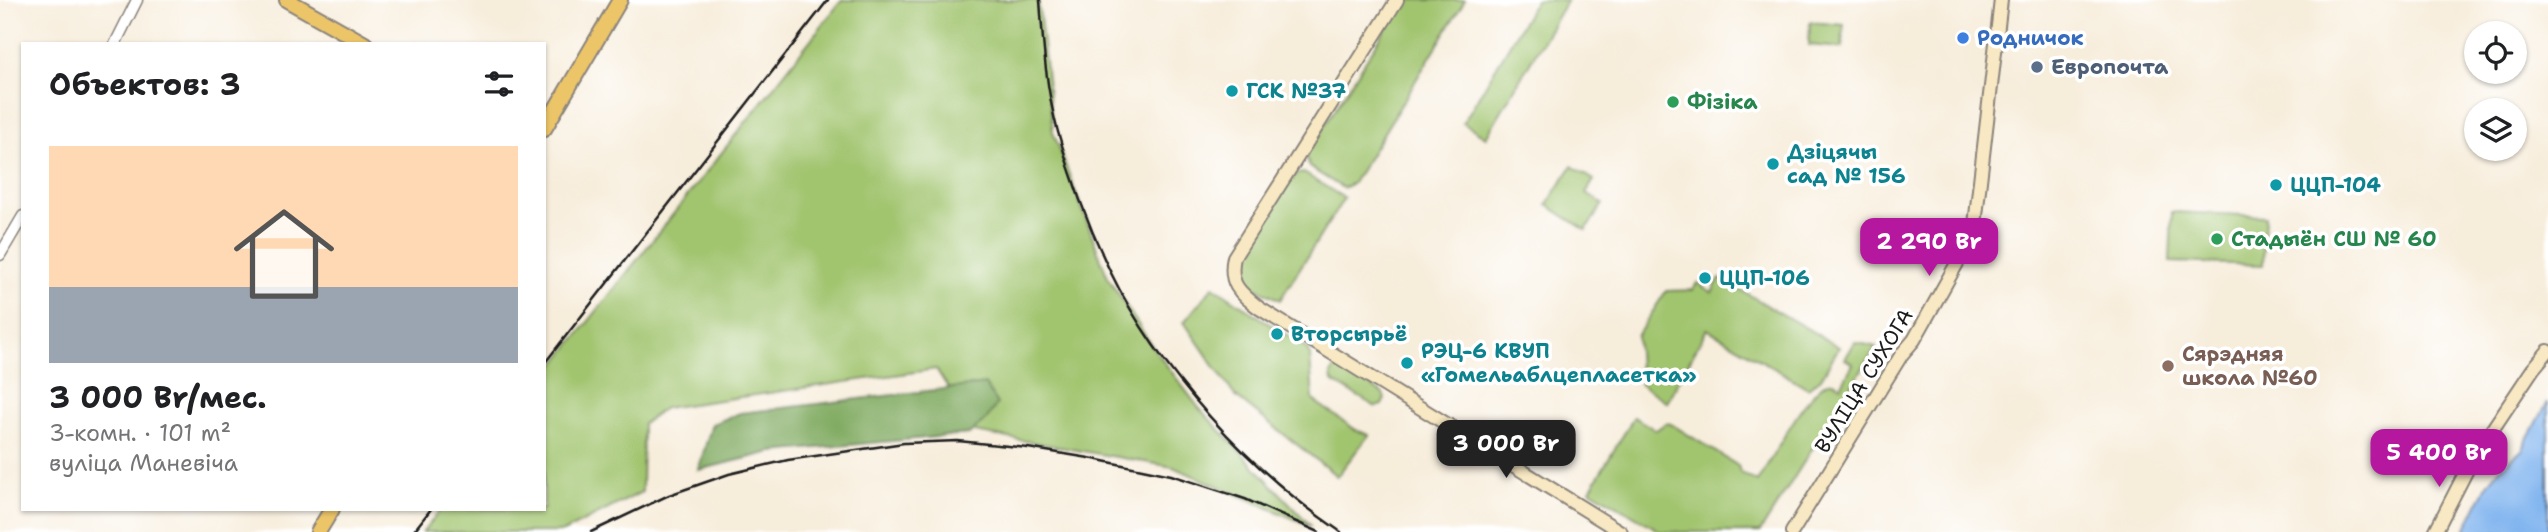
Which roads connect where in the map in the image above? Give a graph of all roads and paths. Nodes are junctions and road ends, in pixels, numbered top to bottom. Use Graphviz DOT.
graph roads {
  1 [pos="137,0"];
  2 [pos="287,0"];
  3 [pos="620,0"];
  4 [pos="1396,0"];
  5 [pos="2001,0"];
  6 [pos="116,42"];
  7 [pos="361,42"];
  8 [pos="546,127"];
  9 [pos="21,219"];
  10 [pos="0,255"];
  11 [pos="2548,351"];
  12 [pos="331,511"];
  13 [pos="318,532"];
  14 [pos="1621,532"];
  15 [pos="1792,532"];
  16 [pos="2435,532"];
  1 -- 6 [label="street"];
  2 -- 7 [label="main road"];
  3 -- 8 [label="main road"];
  4 -- 14 [label="street"];
  5 -- 15 [label="street, ВУЛІЦА СУХОГА"];
  9 -- 10 [label="street"];
  11 -- 16 [label="street"];
  12 -- 13 [label="main road"];
}
